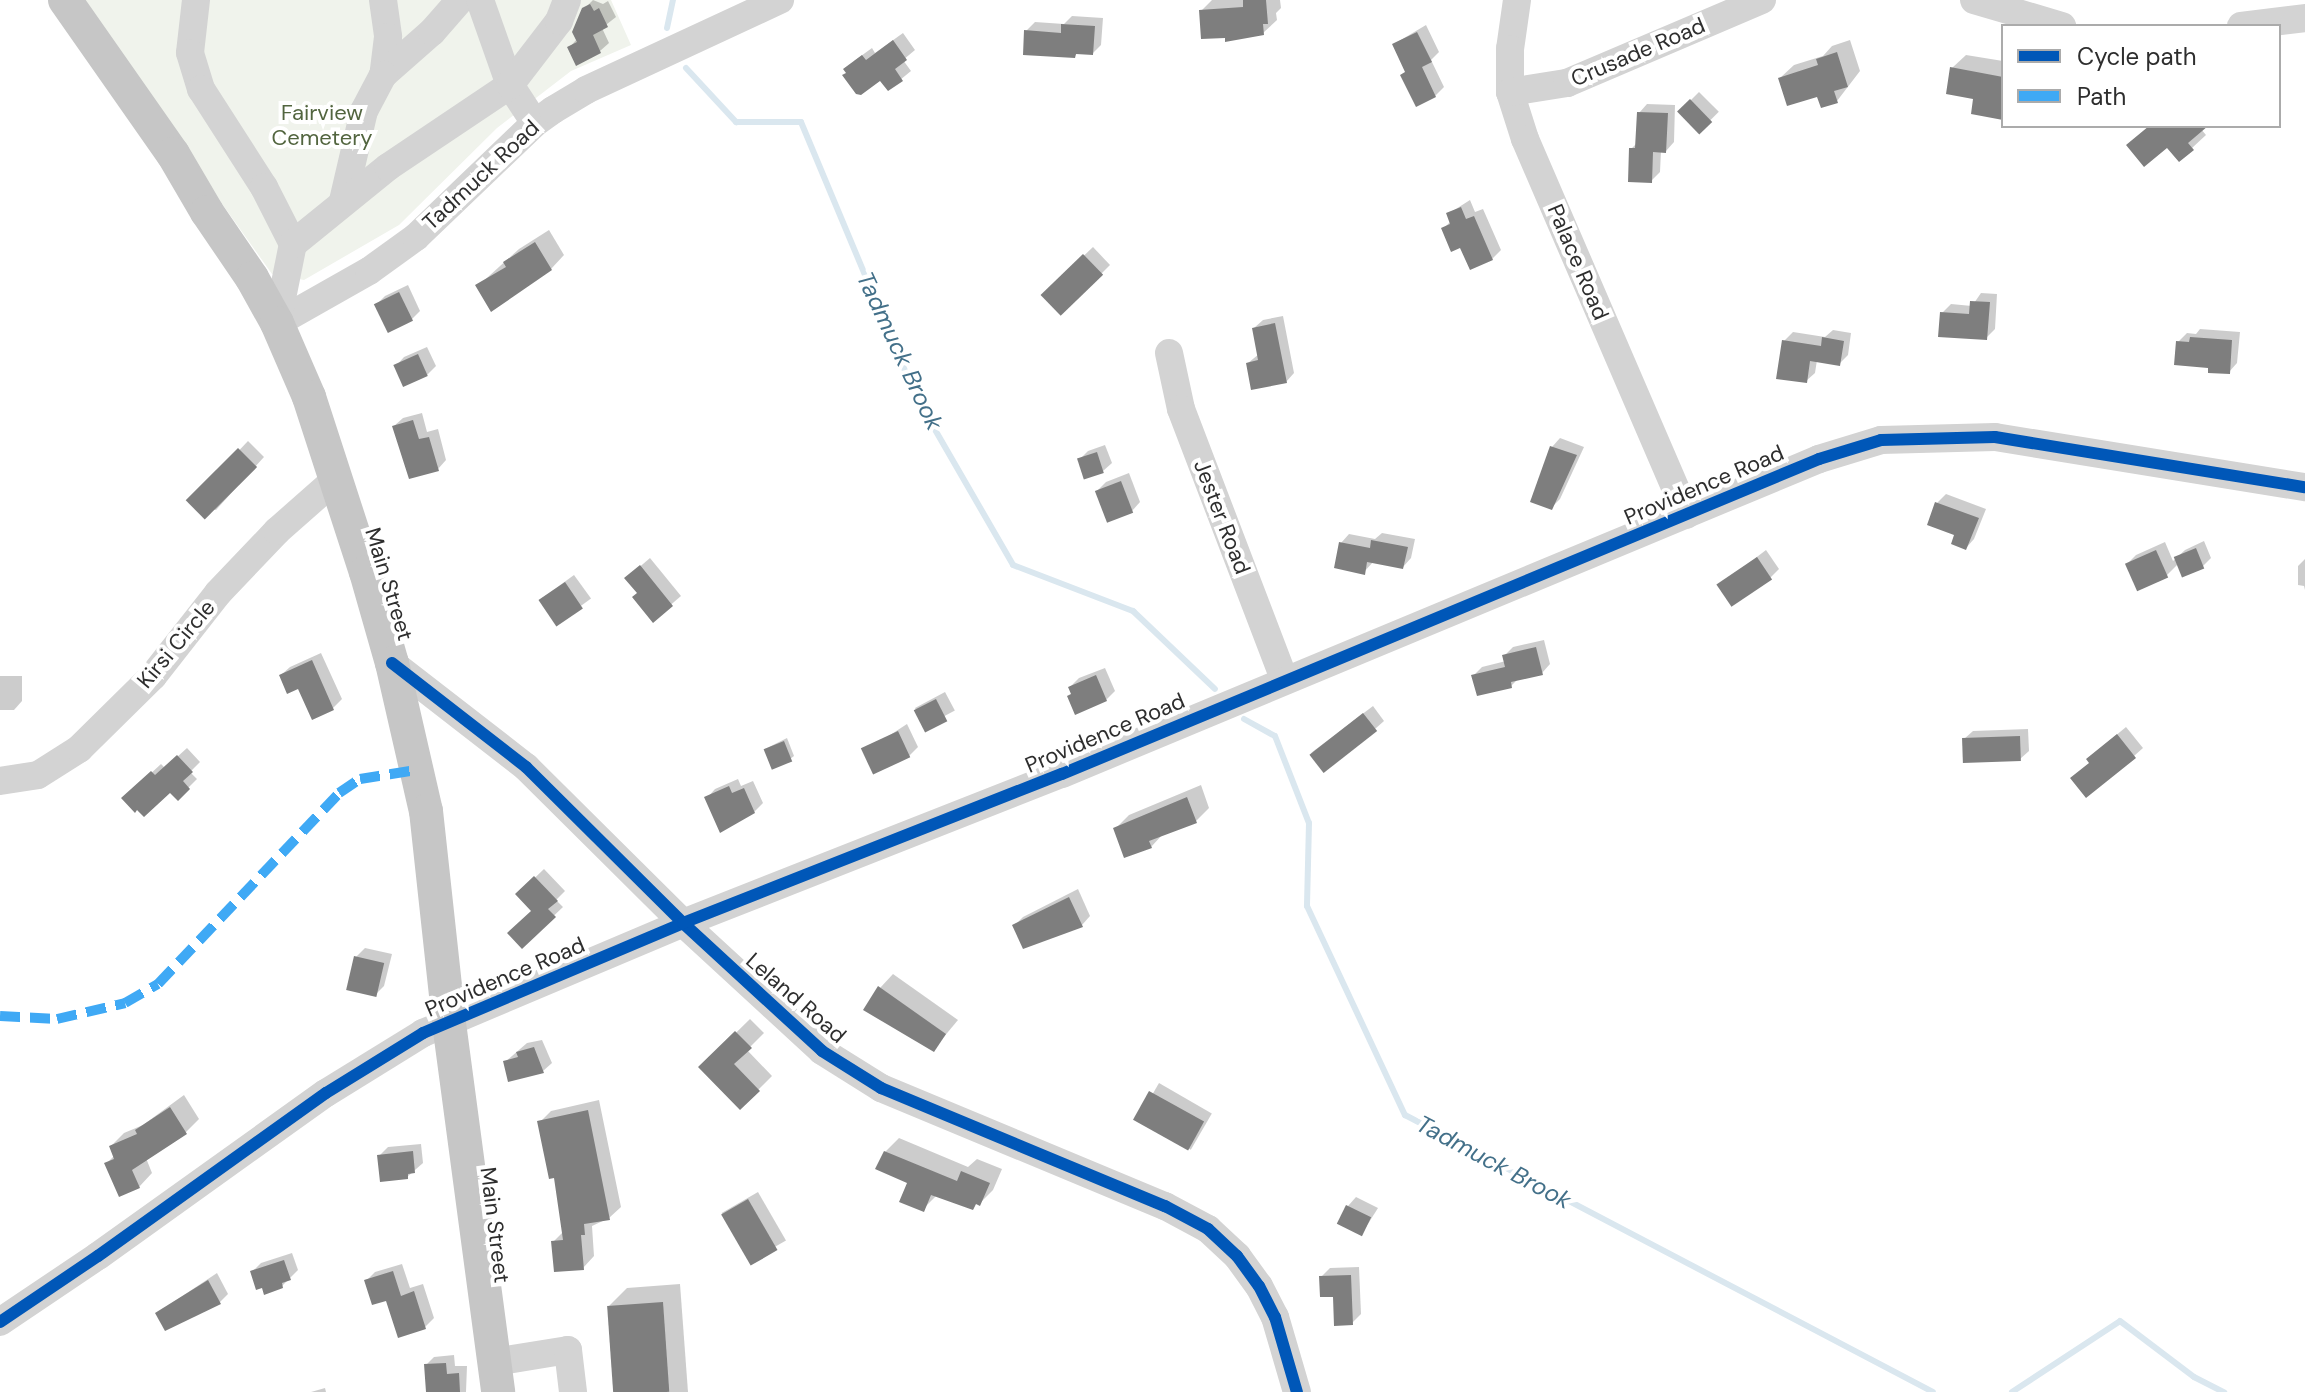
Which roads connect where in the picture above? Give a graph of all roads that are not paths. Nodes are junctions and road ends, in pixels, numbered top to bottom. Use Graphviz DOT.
graph roads {
  1 [pos="65,0"];
  2 [pos="196,0"];
  3 [pos="383,0"];
  4 [pos="460,0"];
  5 [pos="480,0"];
  6 [pos="567,0"];
  7 [pos="780,0"];
  8 [pos="1517,0"];
  9 [pos="1762,0"];
  10 [pos="1974,0"];
  11 [pos="2305,18"];
  12 [pos="2055,24"];
  13 [pos="2257,24"];
  14 [pos="383,75"];
  15 [pos="510,85"];
  16 [pos="1510,92"];
  17 [pos="535,123"];
  18 [pos="343,201"];
  19 [pos="293,244"];
  20 [pos="277,323"];
  21 [pos="1169,353"];
  22 [pos="336,479"];
  23 [pos="2305,487"];
  24 [pos="1687,515"];
  25 [pos="392,663"];
  26 [pos="1284,679"];
  27 [pos="0,781"];
  28 [pos="683,923"];
  29 [pos="449,1023"];
  30 [pos="0,1322"];
  31 [pos="496,1377"];
  32 [pos="573,1392"];
  33 [pos="1297,1392"];
  1 -- 20 [label="main road, Main Street"];
  2 -- 19 [label="street"];
  3 -- 14 [label="street"];
  4 -- 14 [label="street"];
  5 -- 15 [label="street"];
  6 -- 15 [label="street"];
  7 -- 17 [label="street, Tadmuck Road"];
  8 -- 16 [label="street, Palace Road"];
  9 -- 16 [label="street, Crusade Road"];
  10 -- 12 [label="street"];
  11 -- 13 [label="street"];
  14 -- 18 [label="street"];
  15 -- 17 [label="street"];
  15 -- 18 [label="street"];
  16 -- 24 [label="street, Palace Road"];
  17 -- 20 [label="street, Tadmuck Road"];
  18 -- 19 [label="street"];
  19 -- 20 [label="street"];
  20 -- 22 [label="main road, Main Street"];
  21 -- 26 [label="street, Jester Road"];
  22 -- 25 [label="main road, Main Street"];
  22 -- 27 [label="street, Kirsi Circle"];
  23 -- 24 [label="street, Providence Road"];
  24 -- 26 [label="street, Providence Road"];
  25 -- 28 [label="street, Leland Road"];
  25 -- 29 [label="main road, Main Street"];
  26 -- 28 [label="street, Providence Road"];
  28 -- 29 [label="street, Providence Road"];
  28 -- 33 [label="street, Leland Road"];
  29 -- 30 [label="street, Providence Road"];
  29 -- 31 [label="main road, Main Street"];
  31 -- 32 [label="street"];
}
